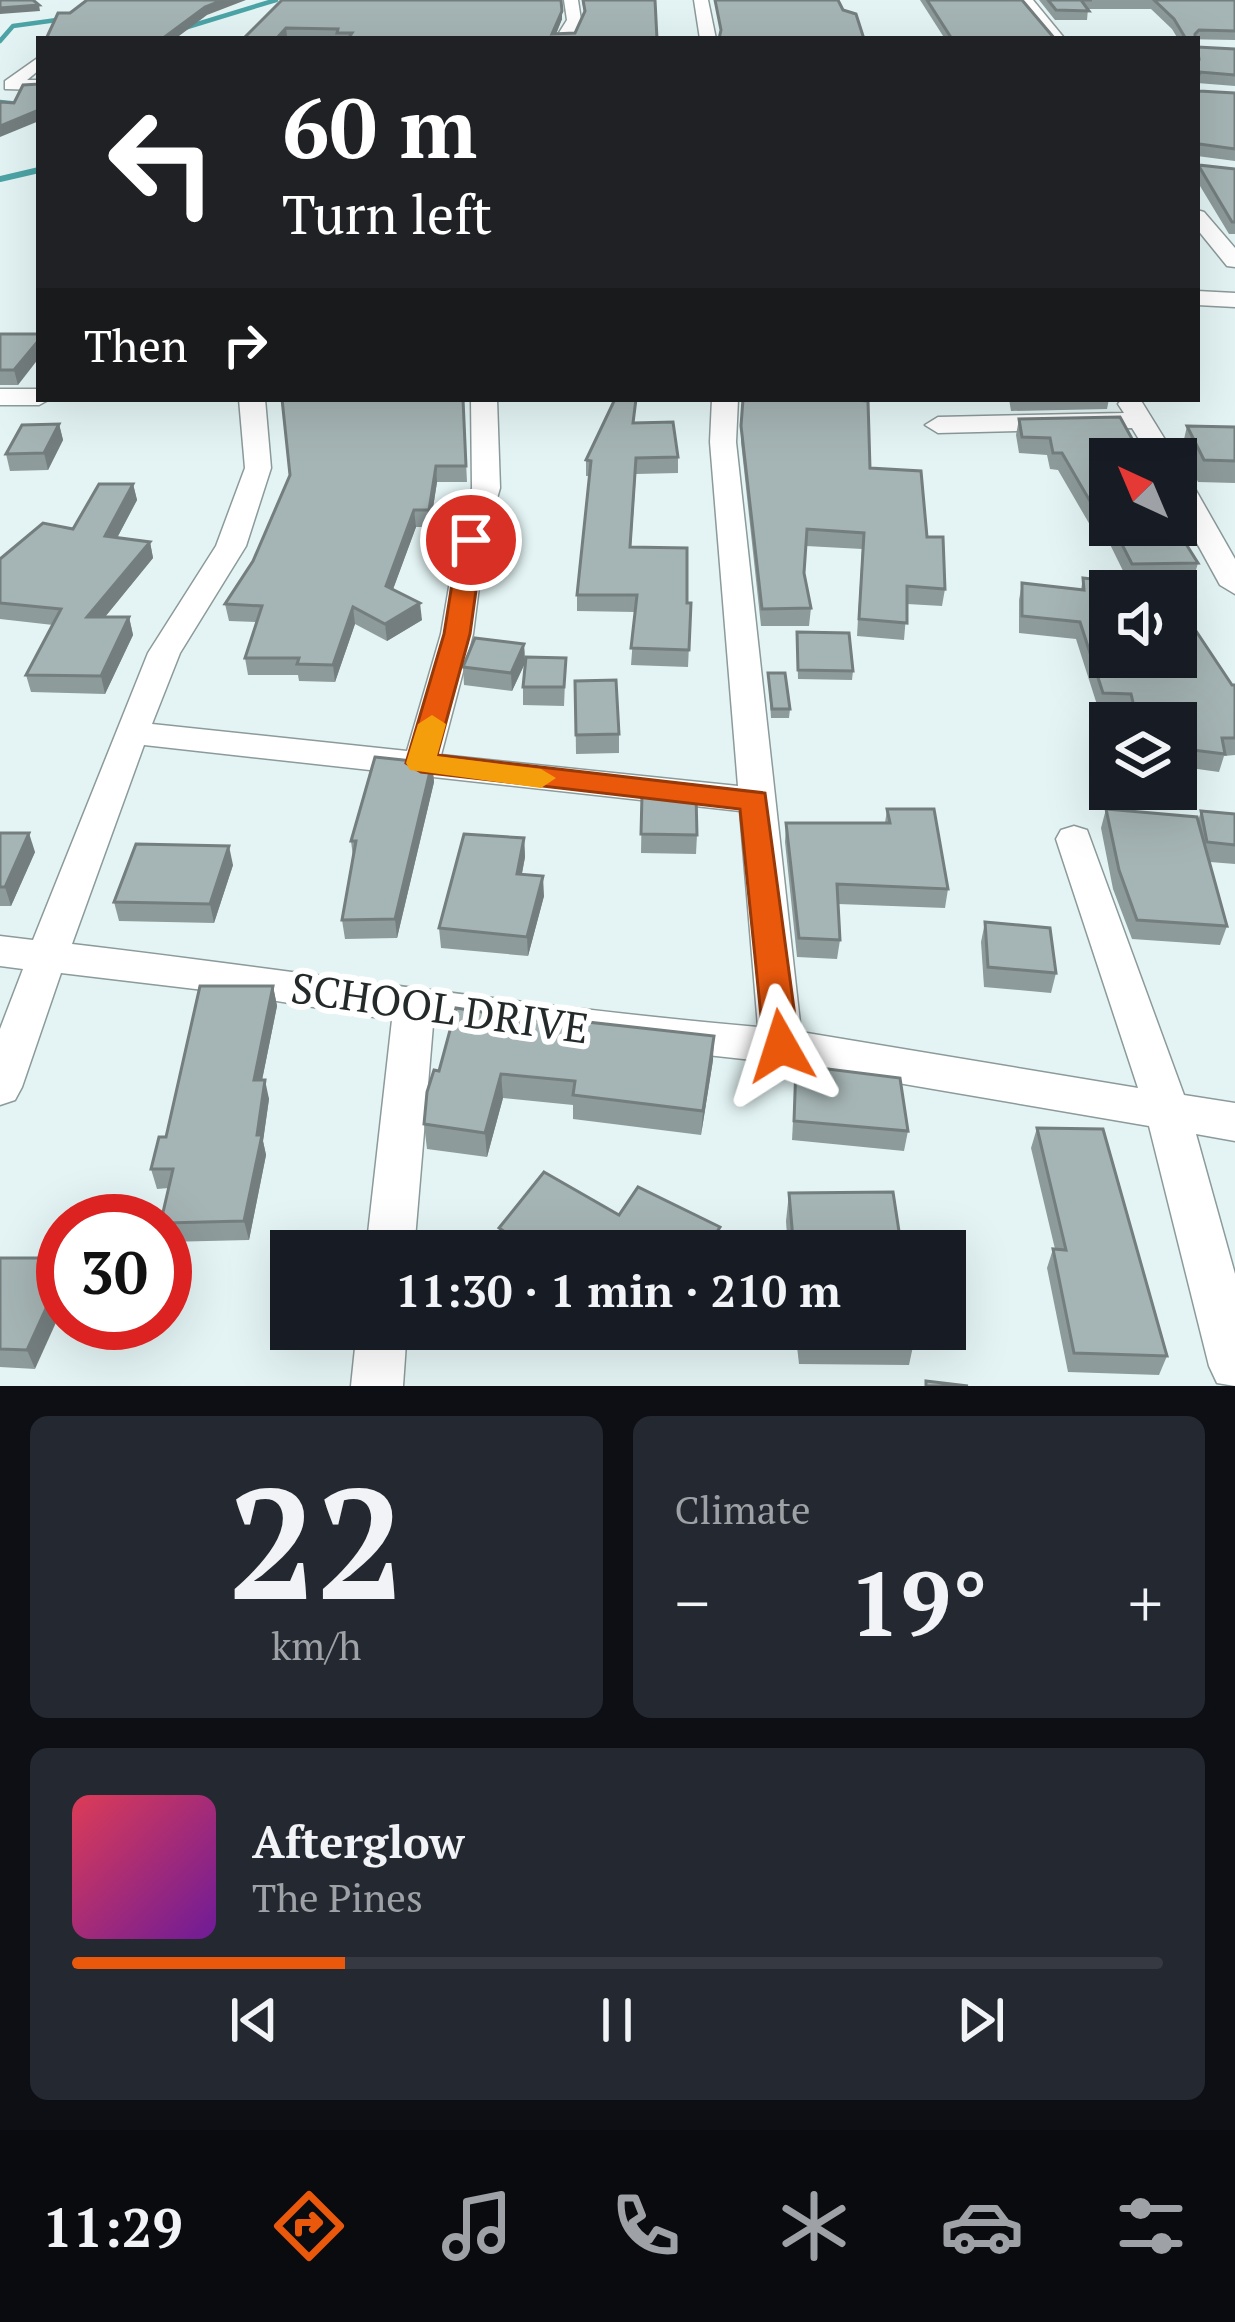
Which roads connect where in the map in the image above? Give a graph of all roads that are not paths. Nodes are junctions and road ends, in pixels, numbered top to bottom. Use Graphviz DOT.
graph roads {
  1 [pos="572,0"];
  2 [pos="701,0"];
  3 [pos="1025,0"];
  4 [pos="565,36"];
  5 [pos="707,36"];
  6 [pos="1055,36"];
  7 [pos="36,64"];
  8 [pos="36,85"];
  9 [pos="6,88"];
  10 [pos="1200,220"];
  11 [pos="1235,261"];
  12 [pos="1200,298"];
  13 [pos="1235,300"];
  14 [pos="0,397"];
  15 [pos="36,397"];
  16 [pos="252,402"];
  17 [pos="484,402"];
  18 [pos="725,402"];
  19 [pos="1135,410"];
  20 [pos="938,424"];
  21 [pos="1152,438"];
  22 [pos="1197,517"];
  23 [pos="1235,585"];
  24 [pos="134,733"];
  25 [pos="421,763"];
  26 [pos="754,800"];
  27 [pos="1074,839"];
  28 [pos="0,951"];
  29 [pos="50,956"];
  30 [pos="414,1008"];
  31 [pos="781,1046"];
  32 [pos="0,1087"];
  33 [pos="1168,1112"];
  34 [pos="1235,1122"];
  35 [pos="392,1230"];
  36 [pos="380,1350"];
  37 [pos="1235,1366"];
  38 [pos="377,1386"];
  1 -- 4 [label="street"];
  2 -- 5 [label="street"];
  3 -- 6 [label="street"];
  7 -- 9 [label="street"];
  8 -- 9 [label="street"];
  10 -- 11 [label="street"];
  12 -- 13 [label="street"];
  14 -- 15 [label="street"];
  16 -- 24 [label="street"];
  17 -- 25 [label="street"];
  18 -- 26 [label="street"];
  19 -- 20 [label="street"];
  19 -- 21 [label="street"];
  22 -- 23 [label="street"];
  24 -- 25 [label="street"];
  24 -- 29 [label="street"];
  25 -- 26 [label="street"];
  26 -- 31 [label="street"];
  27 -- 33 [label="street"];
  28 -- 29 [label="street, SCHOOL DRIVE"];
  29 -- 30 [label="street, SCHOOL DRIVE"];
  29 -- 32 [label="street"];
  30 -- 31 [label="street, SCHOOL DRIVE"];
  30 -- 35 [label="street"];
  31 -- 33 [label="street, SCHOOL DRIVE"];
  33 -- 34 [label="street, SCHOOL DRIVE"];
  33 -- 37 [label="street"];
  36 -- 38 [label="street"];
}
